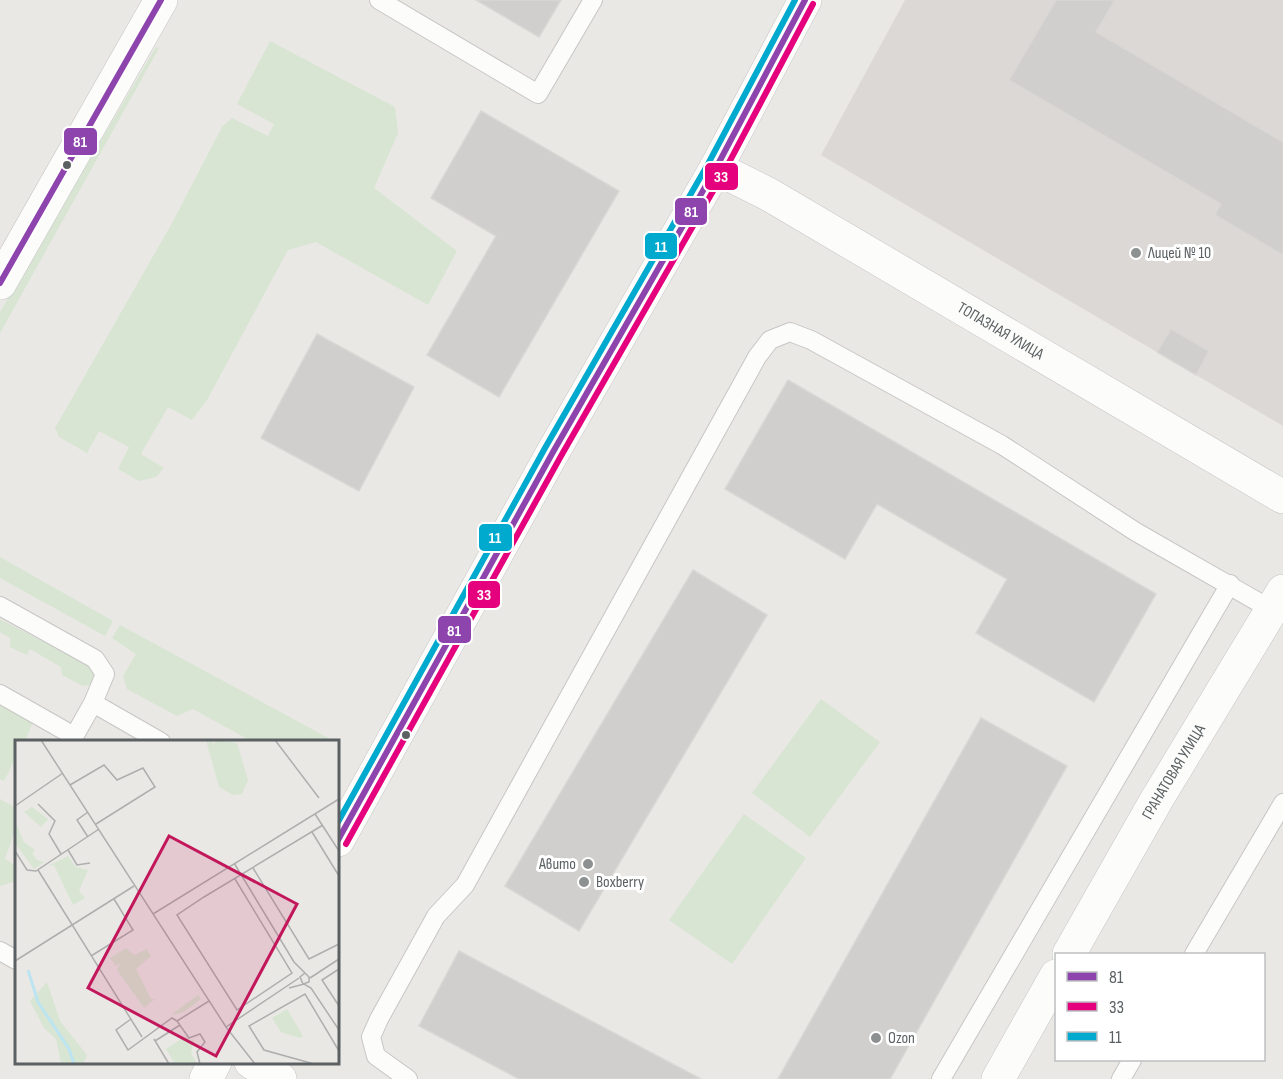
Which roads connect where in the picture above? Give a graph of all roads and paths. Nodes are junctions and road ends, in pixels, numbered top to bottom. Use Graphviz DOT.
graph roads {
  1 [pos="161,0"];
  2 [pos="379,0"];
  3 [pos="593,0"];
  4 [pos="805,0"];
  5 [pos="716,168"];
  6 [pos="0,283"];
  7 [pos="1283,497"];
  8 [pos="1230,584"];
  9 [pos="1279,605"];
  10 [pos="0,606"];
  11 [pos="0,694"];
  12 [pos="93,703"];
  13 [pos="73,739"];
  14 [pos="159,740"];
  15 [pos="1283,803"];
  16 [pos="339,838"];
  17 [pos="0,951"];
  18 [pos="1069,953"];
  19 [pos="1195,953"];
  20 [pos="15,959"];
  21 [pos="1055,978"];
  22 [pos="1131,1061"];
  23 [pos="214,1064"];
  24 [pos="254,1064"];
  25 [pos="206,1079"];
  26 [pos="280,1079"];
  27 [pos="408,1079"];
  28 [pos="941,1079"];
  29 [pos="998,1079"];
  30 [pos="1121,1079"];
  1 -- 6 [label="street"];
  2 -- 3 [label="lane"];
  4 -- 5 [label="street"];
  5 -- 7 [label="street, ТОПАЗНАЯ УЛИЦА"];
  5 -- 16 [label="street"];
  8 -- 9 [label="lane"];
  8 -- 27 [label="lane"];
  8 -- 28 [label="lane"];
  9 -- 18 [label="street, ГРАНАТОВАЯ УЛИЦА"];
  10 -- 12 [label="lane"];
  11 -- 13 [label="lane"];
  12 -- 13 [label="lane"];
  12 -- 14 [label="lane"];
  15 -- 19 [label="lane"];
  17 -- 20 [label="lane"];
  21 -- 29 [label="street"];
  22 -- 30 [label="lane"];
  23 -- 25 [label="street"];
  24 -- 26 [label="street"];
}
